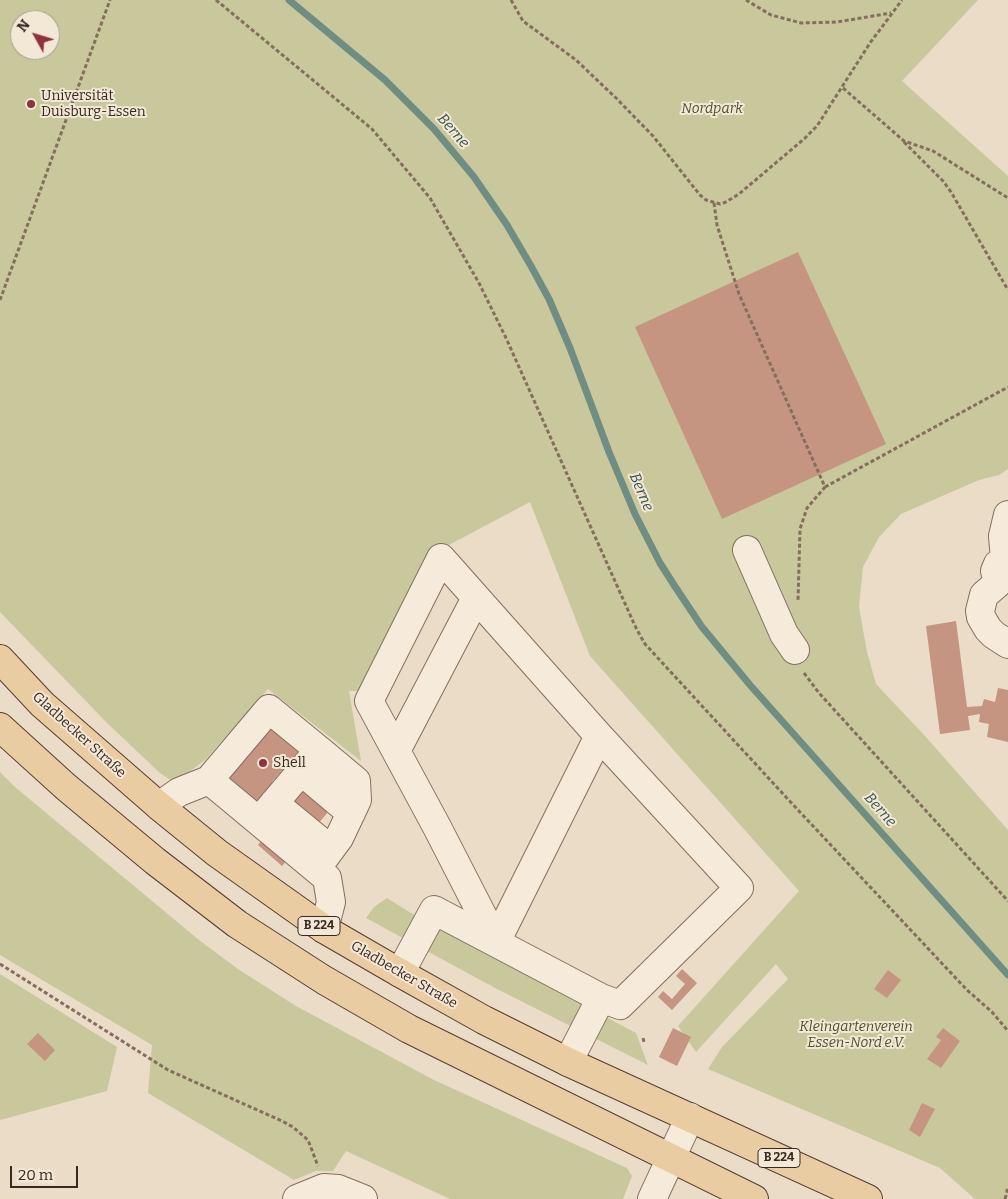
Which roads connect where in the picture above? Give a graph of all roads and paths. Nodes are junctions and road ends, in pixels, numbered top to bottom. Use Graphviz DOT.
graph roads {
  1 [pos="110,0"];
  2 [pos="216,0"];
  3 [pos="510,0"];
  4 [pos="746,0"];
  5 [pos="902,0"];
  6 [pos="891,13"];
  7 [pos="843,88"];
  8 [pos="904,141"];
  9 [pos="1008,198"];
  10 [pos="714,203"];
  11 [pos="1008,290"];
  12 [pos="0,300"];
  13 [pos="1008,387"];
  14 [pos="825,487"];
  15 [pos="1008,515"];
  16 [pos="747,550"];
  17 [pos="1005,572"];
  18 [pos="476,598"];
  19 [pos="798,603"];
  20 [pos="1008,644"];
  21 [pos="795,650"];
  22 [pos="0,659"];
  23 [pos="0,726"];
  24 [pos="599,736"];
  25 [pos="318,750"];
  26 [pos="396,752"];
  27 [pos="301,771"];
  28 [pos="209,780"];
  29 [pos="159,806"];
  30 [pos="266,812"];
  31 [pos="351,813"];
  32 [pos="323,859"];
  33 [pos="1008,902"];
  34 [pos="324,929"];
  35 [pos="496,942"];
  36 [pos="0,964"];
  37 [pos="400,973"];
  38 [pos="601,998"];
  39 [pos="1008,1031"];
  40 [pos="568,1062"];
  41 [pos="690,1117"];
  42 [pos="672,1158"];
  43 [pos="1008,1187"];
  44 [pos="324,1188"];
  45 [pos="297,1199"];
  46 [pos="363,1199"];
  47 [pos="652,1199"];
  48 [pos="754,1199"];
  49 [pos="868,1199"];
  50 [pos="1005,1199"];
  1 -- 12 [label="path"];
  2 -- 39 [label="path"];
  3 -- 10 [label="path"];
  4 -- 6 [label="path"];
  5 -- 6 [label="path"];
  6 -- 7 [label="path"];
  7 -- 8 [label="path"];
  7 -- 10 [label="path"];
  8 -- 9 [label="path"];
  8 -- 11 [label="path"];
  10 -- 14 [label="path"];
  13 -- 14 [label="path"];
  14 -- 19 [label="path"];
  15 -- 17 [label="street"];
  16 -- 21 [label="street"];
  17 -- 20 [label="street"];
  18 -- 24 [label="street"];
  18 -- 26 [label="street"];
  18 -- 26 [label="street"];
  21 -- 33 [label="path"];
  22 -- 29 [label="main road, Gladbecker Straße / B 224"];
  23 -- 42 [label="main road"];
  24 -- 35 [label="street"];
  24 -- 38 [label="street"];
  25 -- 27 [label="street"];
  25 -- 28 [label="street"];
  25 -- 31 [label="street"];
  26 -- 35 [label="street"];
  27 -- 30 [label="street"];
  27 -- 31 [label="street"];
  28 -- 29 [label="street"];
  28 -- 30 [label="street"];
  29 -- 34 [label="main road, Gladbecker Straße / B 224"];
  30 -- 32 [label="street"];
  31 -- 32 [label="street"];
  32 -- 34 [label="street"];
  34 -- 37 [label="main road, Gladbecker Straße / B 224"];
  35 -- 37 [label="street"];
  35 -- 38 [label="street"];
  36 -- 44 [label="path"];
  37 -- 40 [label="main road, Gladbecker Straße / B 224"];
  38 -- 40 [label="street"];
  40 -- 41 [label="main road, Gladbecker Straße / B 224"];
  41 -- 42 [label="street"];
  41 -- 49 [label="main road, Gladbecker Straße / B 224"];
  42 -- 47 [label="street"];
  42 -- 48 [label="main road"];
  43 -- 50 [label="path"];
  44 -- 45 [label="street"];
  44 -- 46 [label="street"];
}
